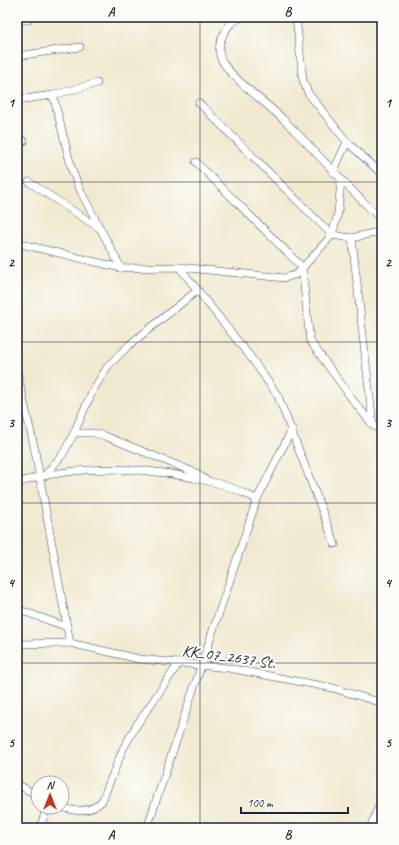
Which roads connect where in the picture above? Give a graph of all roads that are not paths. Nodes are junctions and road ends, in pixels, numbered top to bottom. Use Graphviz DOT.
graph roads {
  1 [pos="242,17"];
  2 [pos="296,17"];
  3 [pos="17,20"];
  4 [pos="28,20"];
  5 [pos="80,47"];
  6 [pos="17,56"];
  7 [pos="97,83"];
  8 [pos="52,95"];
  9 [pos="17,100"];
  10 [pos="198,102"];
  11 [pos="24,141"];
  12 [pos="347,142"];
  13 [pos="17,145"];
  14 [pos="196,162"];
  15 [pos="333,172"];
  16 [pos="382,174"];
  17 [pos="341,180"];
  18 [pos="28,182"];
  19 [pos="382,220"];
  20 [pos="100,228"];
  21 [pos="382,231"];
  22 [pos="332,234"];
  23 [pos="352,238"];
  24 [pos="17,243"];
  25 [pos="179,267"];
  26 [pos="302,267"];
  27 [pos="121,268"];
  28 [pos="198,290"];
  29 [pos="17,374"];
  30 [pos="373,425"];
  31 [pos="292,429"];
  32 [pos="382,431"];
  33 [pos="74,432"];
  34 [pos="42,475"];
  35 [pos="209,482"];
  36 [pos="17,483"];
  37 [pos="257,499"];
  38 [pos="335,544"];
  39 [pos="17,609"];
  40 [pos="67,626"];
  41 [pos="70,643"];
  42 [pos="17,644"];
  43 [pos="179,663"];
  44 [pos="202,665"];
  45 [pos="382,703"];
  46 [pos="17,784"];
  47 [pos="30,791"];
  48 [pos="382,798"];
  49 [pos="70,809"];
  50 [pos="44,815"];
  51 [pos="40,828"];
  52 [pos="147,828"];
  53 [pos="370,828"];
  1 -- 15 [label="street"];
  2 -- 12 [label="street"];
  3 -- 4 [label="street"];
  5 -- 6 [label="street"];
  7 -- 8 [label="street"];
  8 -- 9 [label="street"];
  8 -- 20 [label="street"];
  10 -- 22 [label="street"];
  11 -- 13 [label="street"];
  12 -- 15 [label="street"];
  12 -- 16 [label="street"];
  14 -- 26 [label="street"];
  15 -- 17 [label="street"];
  17 -- 19 [label="street"];
  17 -- 22 [label="street"];
  18 -- 20 [label="street"];
  20 -- 27 [label="street"];
  21 -- 23 [label="street"];
  22 -- 23 [label="street"];
  22 -- 26 [label="street"];
  23 -- 30 [label="street"];
  24 -- 27 [label="street"];
  25 -- 26 [label="street"];
  25 -- 27 [label="street"];
  25 -- 28 [label="street"];
  26 -- 30 [label="street"];
  28 -- 31 [label="street"];
  28 -- 33 [label="street"];
  29 -- 34 [label="street"];
  30 -- 32 [label="street"];
  31 -- 37 [label="street"];
  31 -- 38 [label="street"];
  33 -- 34 [label="street"];
  33 -- 35 [label="street"];
  34 -- 35 [label="street"];
  34 -- 36 [label="street"];
  34 -- 40 [label="street"];
  35 -- 37 [label="street"];
  37 -- 44 [label="street"];
  39 -- 40 [label="street"];
  40 -- 41 [label="street"];
  41 -- 42 [label="street, KK_07_2637 St."];
  41 -- 43 [label="street, KK_07_2637 St."];
  43 -- 44 [label="street, KK_07_2637 St."];
  43 -- 49 [label="street"];
  44 -- 45 [label="street, KK_07_2637 St."];
  44 -- 52 [label="street"];
  46 -- 47 [label="street"];
  48 -- 53 [label="street"];
  50 -- 51 [label="street"];
}
